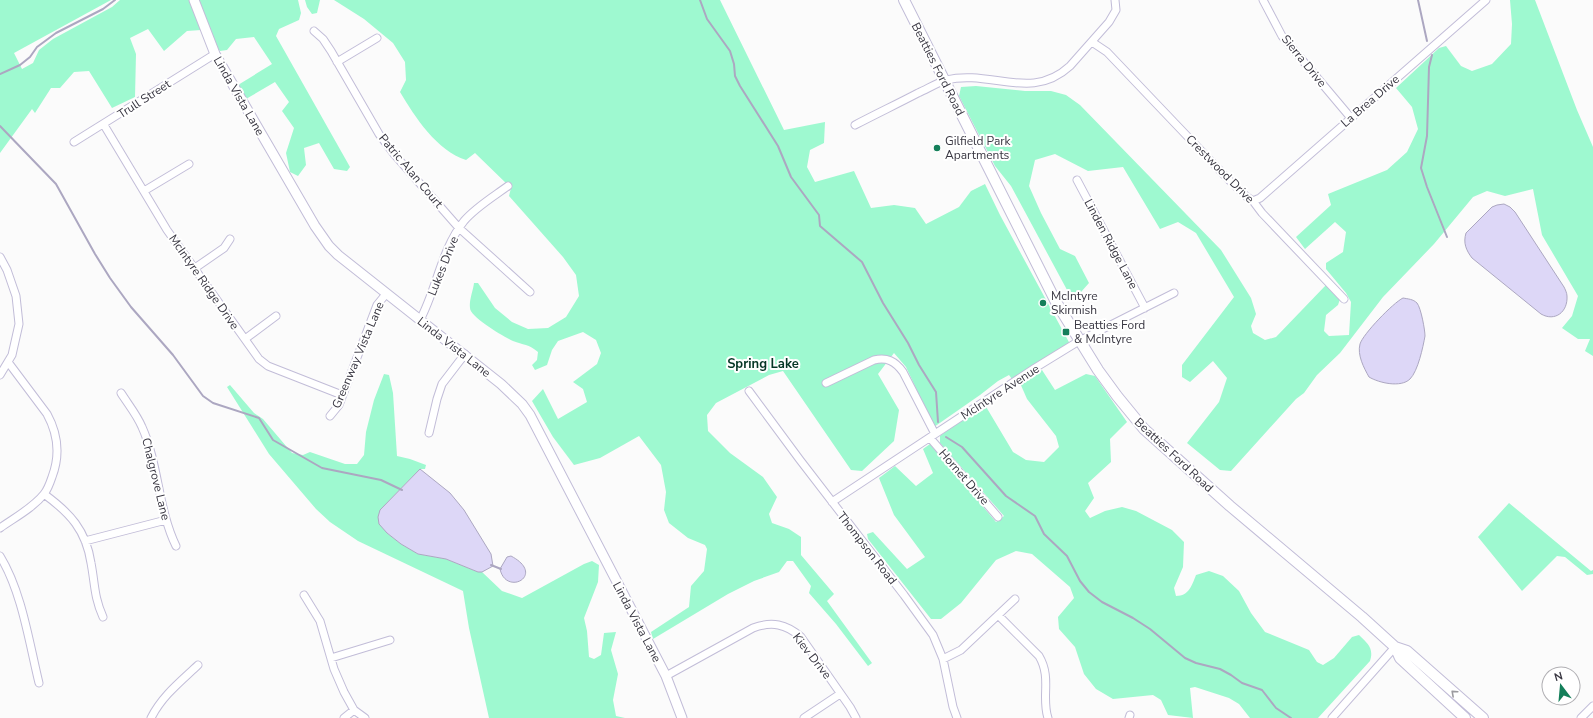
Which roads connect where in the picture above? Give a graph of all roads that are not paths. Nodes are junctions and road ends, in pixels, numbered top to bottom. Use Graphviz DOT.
graph roads {
  1 [pos="194,0"];
  2 [pos="904,0"];
  3 [pos="1115,0"];
  4 [pos="1263,0"];
  5 [pos="1486,0"];
  6 [pos="314,31"];
  7 [pos="377,38"];
  8 [pos="1092,42"];
  9 [pos="215,54"];
  10 [pos="337,62"];
  11 [pos="944,81"];
  12 [pos="1351,118"];
  13 [pos="104,125"];
  14 [pos="855,125"];
  15 [pos="74,142"];
  16 [pos="189,164"];
  17 [pos="1077,180"];
  18 [pos="508,186"];
  19 [pos="144,191"];
  20 [pos="1253,201"];
  21 [pos="459,228"];
  22 [pos="230,239"];
  23 [pos="0,257"];
  24 [pos="194,268"];
  25 [pos="530,292"];
  26 [pos="1174,293"];
  27 [pos="386,294"];
  28 [pos="1344,299"];
  29 [pos="1144,308"];
  30 [pos="276,316"];
  31 [pos="420,320"];
  32 [pos="244,339"];
  33 [pos="1079,341"];
  34 [pos="465,354"];
  35 [pos="8,362"];
  36 [pos="0,375"];
  37 [pos="826,383"];
  38 [pos="750,391"];
  39 [pos="121,393"];
  40 [pos="342,395"];
  41 [pos="330,416"];
  42 [pos="429,433"];
  43 [pos="932,436"];
  44 [pos="44,494"];
  45 [pos="832,502"];
  46 [pos="998,517"];
  47 [pos="166,520"];
  48 [pos="0,528"];
  49 [pos="85,541"];
  50 [pos="176,546"];
  51 [pos="0,556"];
  52 [pos="304,595"];
  53 [pos="1015,599"];
  54 [pos="998,615"];
  55 [pos="103,617"];
  56 [pos="390,640"];
  57 [pos="1395,648"];
  58 [pos="331,658"];
  59 [pos="943,659"];
  60 [pos="198,665"];
  61 [pos="666,676"];
  62 [pos="39,683"];
  63 [pos="840,694"];
  64 [pos="1593,706"];
  65 [pos="354,710"];
  66 [pos="151,718"];
  67 [pos="344,718"];
  68 [pos="365,718"];
  69 [pos="682,718"];
  70 [pos="804,718"];
  71 [pos="856,718"];
  72 [pos="957,718"];
  73 [pos="1048,718"];
  74 [pos="1332,718"];
  75 [pos="1464,718"];
  76 [pos="1483,718"];
  77 [pos="1581,718"];
  1 -- 9 [label="street, Linda Vista Lane"];
  2 -- 11 [label="main road, Beatties Ford Road"];
  3 -- 8 [label="street"];
  4 -- 12 [label="street, Sierra Drive"];
  5 -- 12 [label="street, La Brea Drive"];
  6 -- 10 [label="street, Patric Alan Court"];
  7 -- 10 [label="street"];
  8 -- 11 [label="street"];
  8 -- 20 [label="street, Crestwood Drive"];
  9 -- 13 [label="street, Trull Street"];
  9 -- 27 [label="street, Linda Vista Lane"];
  10 -- 21 [label="street, Patric Alan Court"];
  11 -- 14 [label="street"];
  11 -- 33 [label="main road, Beatties Ford Road"];
  12 -- 20 [label="street, La Brea Drive"];
  13 -- 15 [label="street, Trull Street"];
  13 -- 19 [label="street, McIntyre Ridge Drive"];
  16 -- 19 [label="street"];
  17 -- 29 [label="street, Linden Ridge Lane"];
  18 -- 21 [label="street, Lukes Drive"];
  19 -- 24 [label="street, McIntyre Ridge Drive"];
  20 -- 28 [label="street, Crestwood Drive"];
  21 -- 25 [label="street, Patric Alan Court"];
  21 -- 31 [label="street, Lukes Drive"];
  22 -- 24 [label="street"];
  23 -- 35 [label="street"];
  24 -- 32 [label="street, McIntyre Ridge Drive"];
  26 -- 29 [label="street, McIntyre Avenue"];
  27 -- 31 [label="street, Linda Vista Lane"];
  27 -- 40 [label="street, Greenway Vista Lane"];
  29 -- 33 [label="street, McIntyre Avenue"];
  30 -- 32 [label="street"];
  31 -- 34 [label="street, Linda Vista Lane"];
  32 -- 40 [label="street, McIntyre Ridge Drive"];
  33 -- 43 [label="street, McIntyre Avenue"];
  33 -- 57 [label="main road, Beatties Ford Road"];
  34 -- 42 [label="street"];
  34 -- 61 [label="street, Linda Vista Lane"];
  35 -- 36 [label="street"];
  35 -- 44 [label="street"];
  37 -- 43 [label="street, Hornet Drive"];
  38 -- 45 [label="street, Thompson Road"];
  39 -- 47 [label="street, Chalgrove Lane"];
  40 -- 41 [label="street, Greenway Vista Lane"];
  43 -- 45 [label="street, McIntyre Avenue"];
  43 -- 46 [label="street, Hornet Drive"];
  44 -- 48 [label="street"];
  44 -- 49 [label="street"];
  45 -- 59 [label="street, Thompson Road"];
  47 -- 49 [label="street"];
  47 -- 50 [label="street, Chalgrove Lane"];
  49 -- 55 [label="street"];
  51 -- 62 [label="street"];
  52 -- 58 [label="street"];
  53 -- 54 [label="street"];
  54 -- 59 [label="street"];
  54 -- 73 [label="street"];
  56 -- 58 [label="street"];
  57 -- 74 [label="street"];
  57 -- 75 [label="main road, Beatties Ford Road"];
  76 -- 57 [label="main road, Beatties Ford Road, one-way"];
  58 -- 65 [label="street"];
  59 -- 72 [label="street, Thompson Road"];
  60 -- 66 [label="street"];
  61 -- 63 [label="street, Kiev Drive"];
  61 -- 69 [label="street, Linda Vista Lane"];
  63 -- 70 [label="street"];
  63 -- 71 [label="street, Kiev Drive"];
  64 -- 77 [label="street"];
  65 -- 67 [label="street"];
  65 -- 68 [label="street"];
}
